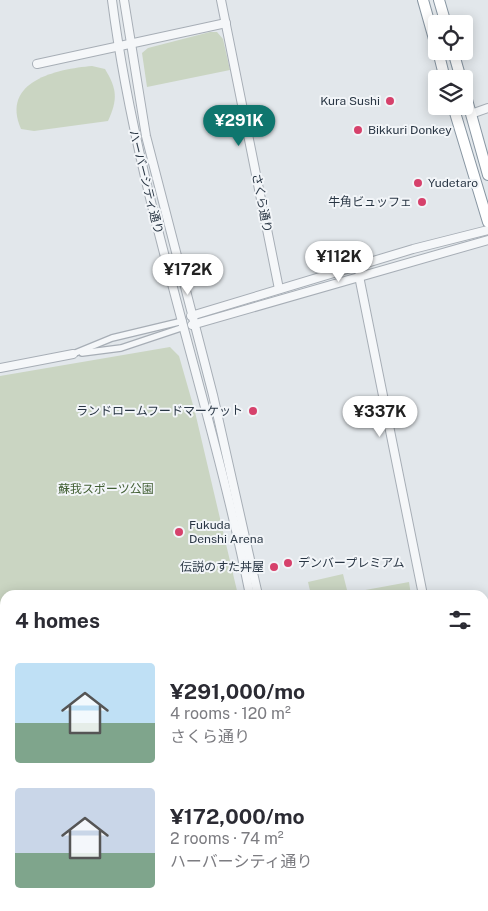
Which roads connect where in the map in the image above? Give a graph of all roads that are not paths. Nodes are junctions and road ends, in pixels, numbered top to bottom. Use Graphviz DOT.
graph roads {
  1 [pos="112,0"];
  2 [pos="124,0"];
  3 [pos="222,0"];
  4 [pos="423,0"];
  5 [pos="439,0"];
  6 [pos="443,15"];
  7 [pos="428,18"];
  8 [pos="226,23"];
  9 [pos="130,44"];
  10 [pos="118,46"];
  11 [pos="38,64"];
  12 [pos="488,108"];
  13 [pos="473,113"];
  14 [pos="456,115"];
  15 [pos="471,115"];
  16 [pos="488,175"];
  17 [pos="488,222"];
  18 [pos="488,230"];
  19 [pos="488,240"];
  20 [pos="359,276"];
  21 [pos="279,289"];
  22 [pos="194,315"];
  23 [pos="183,324"];
  24 [pos="195,324"];
  25 [pos="112,338"];
  26 [pos="115,349"];
  27 [pos="72,354"];
  28 [pos="0,368"];
  29 [pos="249,590"];
  30 [pos="257,590"];
  31 [pos="422,590"];
  1 -- 10 [label="street, ハーバーシティ通り"];
  2 -- 9 [label="street, ハーバーシティ通り"];
  3 -- 8 [label="street, さくら通り"];
  4 -- 7 [label="highway"];
  5 -- 6 [label="highway"];
  8 -- 9 [label="street"];
  8 -- 21 [label="street, さくら通り"];
  9 -- 10 [label="street"];
  9 -- 22 [label="street, ハーバーシティ通り"];
  10 -- 11 [label="street"];
  10 -- 23 [label="street, ハーバーシティ通り"];
  12 -- 13 [label="street"];
  14 -- 17 [label="highway"];
  15 -- 16 [label="highway"];
  18 -- 21 [label="street"];
  19 -- 20 [label="street"];
  20 -- 24 [label="street"];
  20 -- 31 [label="street"];
  21 -- 22 [label="street"];
  22 -- 23 [label="street"];
  22 -- 24 [label="street, ハーバーシティ通り"];
  23 -- 24 [label="street"];
  23 -- 25 [label="street"];
  23 -- 26 [label="street"];
  23 -- 29 [label="street, ハーバーシティ通り"];
  24 -- 30 [label="street, ハーバーシティ通り"];
  25 -- 26 [label="street"];
  25 -- 27 [label="street"];
  26 -- 27 [label="street"];
  27 -- 28 [label="street"];
}
